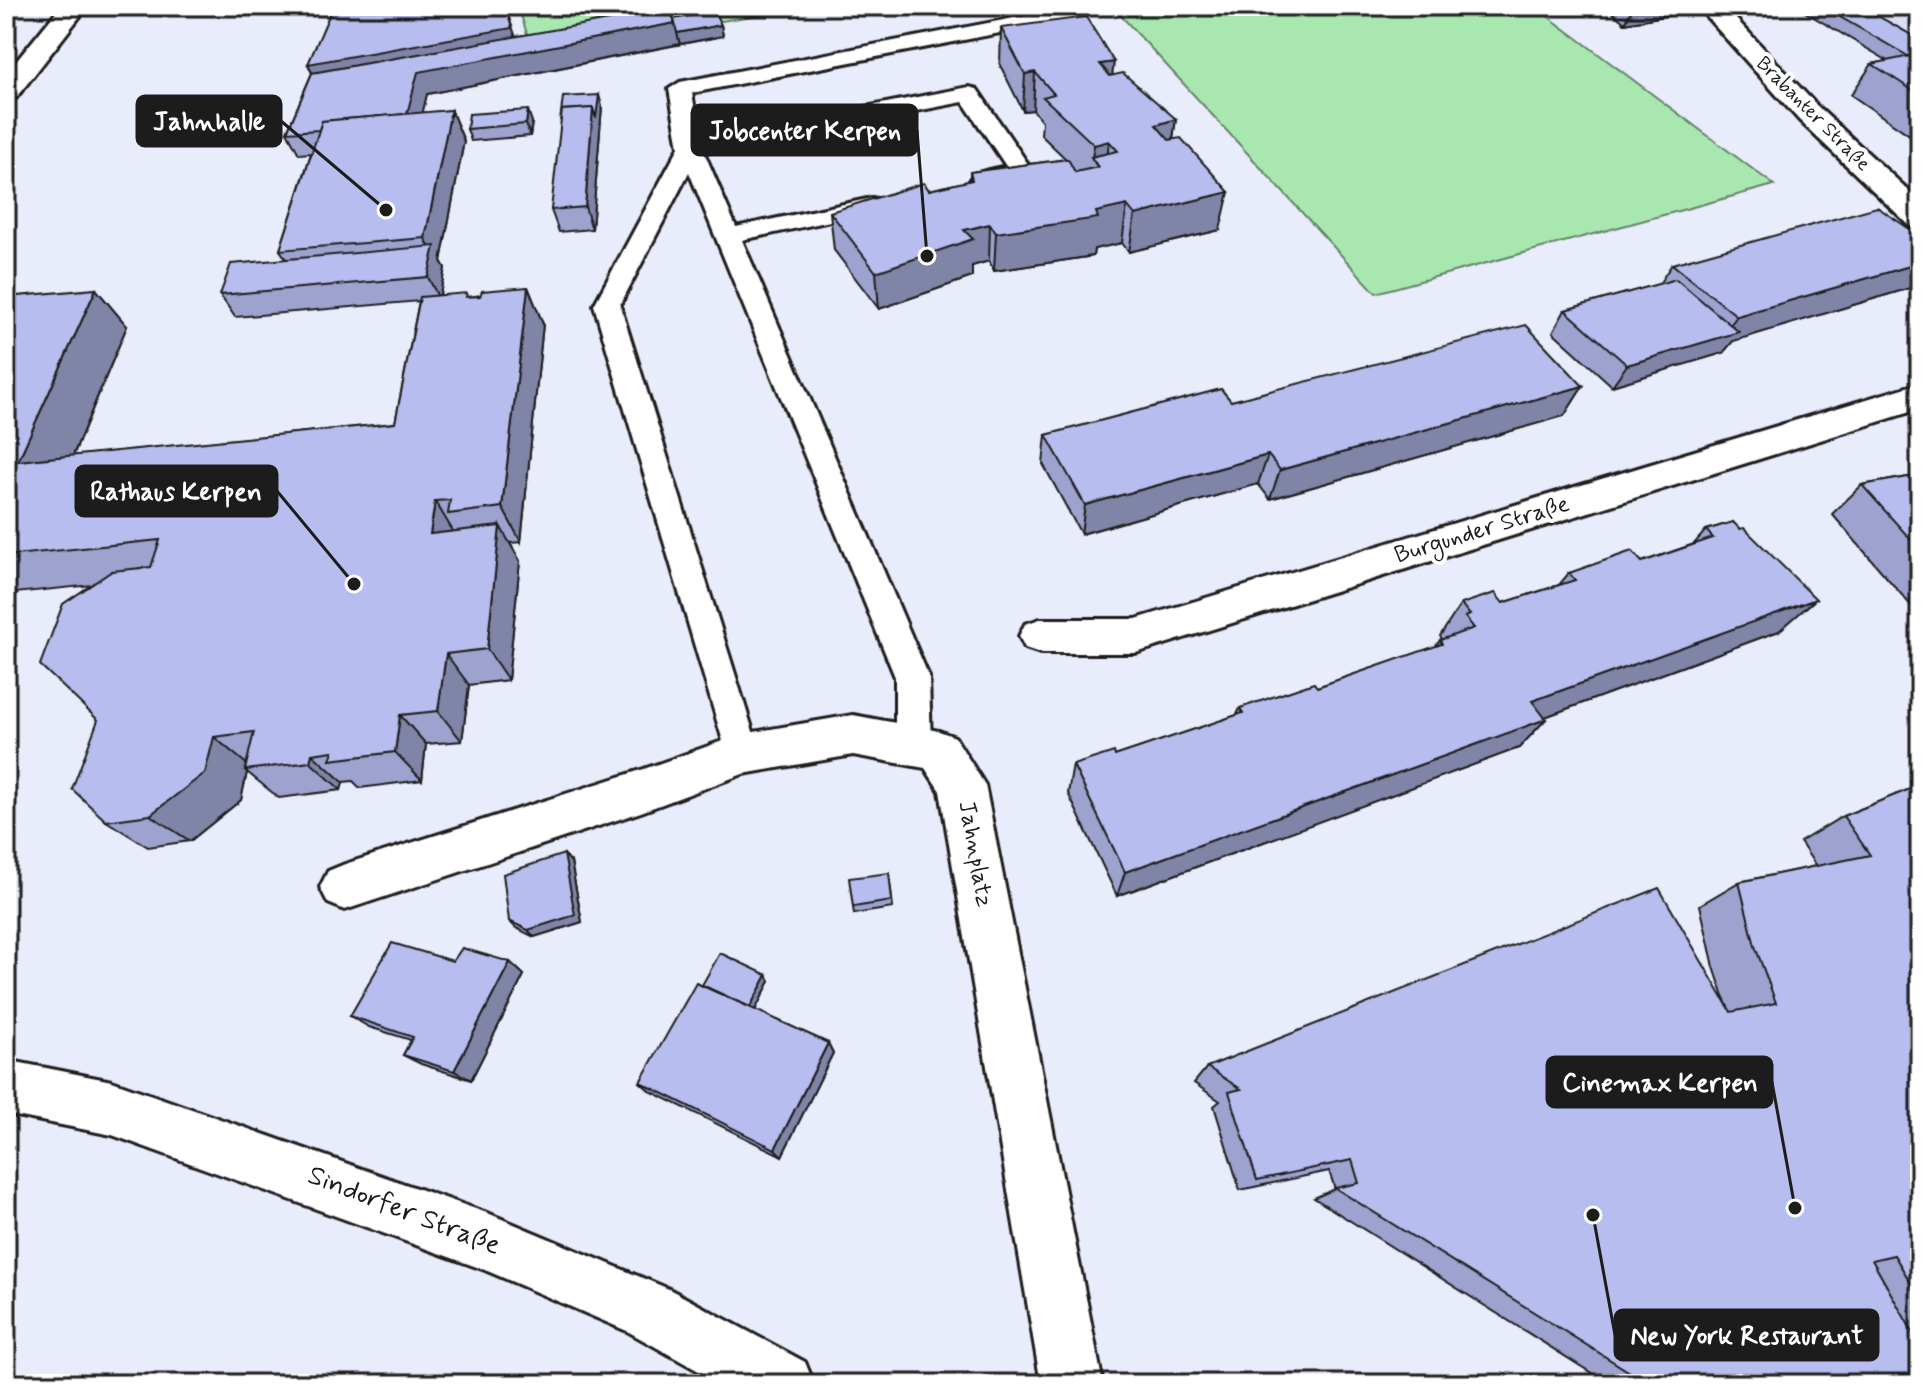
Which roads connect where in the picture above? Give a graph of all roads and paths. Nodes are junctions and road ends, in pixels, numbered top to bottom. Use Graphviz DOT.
graph roads {
  1 [pos="75,6"];
  2 [pos="1710,6"];
  3 [pos="1082,11"];
  4 [pos="6,92"];
  5 [pos="690,147"];
  6 [pos="962,184"];
  7 [pos="903,197"];
  8 [pos="1920,218"];
  9 [pos="727,236"];
  10 [pos="1920,396"];
  11 [pos="1040,636"];
  12 [pos="913,746"];
  13 [pos="742,754"];
  14 [pos="345,887"];
  15 [pos="6,1087"];
  16 [pos="783,1384"];
  17 [pos="1072,1384"];
  1 -- 4 [label="street"];
  2 -- 8 [label="street, Brabanter Straße"];
  3 -- 5 [label="lane"];
  5 -- 6 [label="lane"];
  5 -- 9 [label="lane"];
  5 -- 13 [label="lane"];
  7 -- 9 [label="lane"];
  9 -- 12 [label="lane"];
  10 -- 11 [label="street, Burgunder Straße"];
  12 -- 13 [label="street, Jahnplatz"];
  12 -- 17 [label="street, Jahnplatz"];
  13 -- 14 [label="street, Jahnplatz"];
  15 -- 16 [label="street, Sindorfer Straße"];
}
